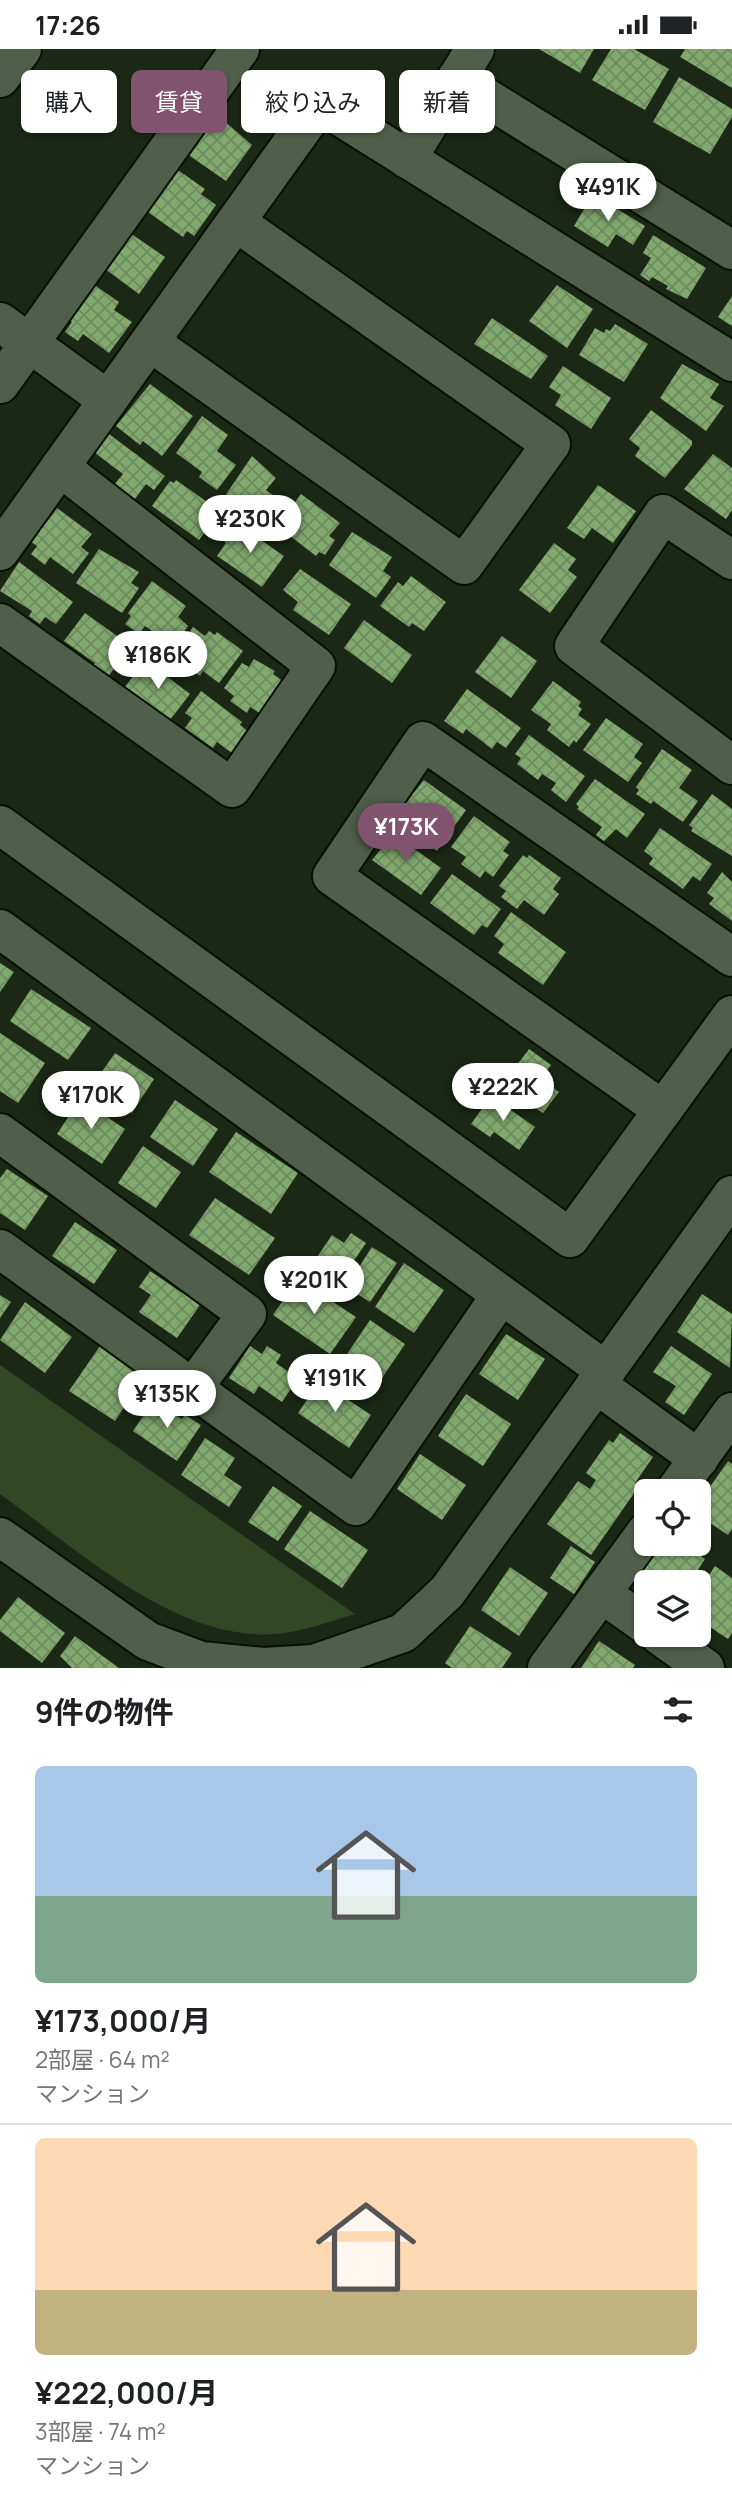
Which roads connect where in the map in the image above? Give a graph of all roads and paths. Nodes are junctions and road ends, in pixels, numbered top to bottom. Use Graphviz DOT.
graph roads {
  1 [pos="22,49"];
  2 [pos="240,49"];
  3 [pos="465,64"];
  4 [pos="0,78"];
  5 [pos="407,159"];
  6 [pos="236,222"];
  7 [pos="732,250"];
  8 [pos="15,332"];
  9 [pos="150,342"];
  10 [pos="732,362"];
  11 [pos="0,384"];
  12 [pos="108,400"];
  13 [pos="60,467"];
  14 [pos="0,551"];
  15 [pos="732,560"];
  16 [pos="0,623"];
  17 [pos="732,765"];
  18 [pos="0,825"];
  19 [pos="0,929"];
  20 [pos="732,957"];
  21 [pos="727,1034"];
  22 [pos="663,1110"];
  23 [pos="0,1133"];
  24 [pos="732,1195"];
  25 [pos="0,1249"];
  26 [pos="501,1295"];
  27 [pos="601,1378"];
  28 [pos="193,1388"];
  29 [pos="732,1412"];
  30 [pos="699,1459"];
  31 [pos="684,1479"];
  32 [pos="0,1537"];
  33 [pos="634,1548"];
  34 [pos="601,1593"];
  35 [pos="634,1616"];
  36 [pos="676,1647"];
  37 [pos="314,1666"];
  38 [pos="547,1668"];
  39 [pos="705,1668"];
  1 -- 4 [label="street"];
  2 -- 8 [label="street"];
  3 -- 5 [label="street"];
  3 -- 7 [label="street"];
  5 -- 6 [label="street"];
  5 -- 10 [label="street"];
  6 -- 9 [label="street"];
  6 -- 9 [label="street"];
  8 -- 11 [label="street"];
  8 -- 12 [label="street"];
  9 -- 12 [label="street"];
  12 -- 13 [label="street"];
  13 -- 14 [label="street"];
  13 -- 16 [label="street"];
  15 -- 17 [label="street"];
  18 -- 22 [label="street"];
  19 -- 26 [label="street"];
  20 -- 22 [label="street"];
  21 -- 22 [label="street"];
  23 -- 28 [label="street"];
  24 -- 27 [label="street"];
  25 -- 28 [label="street"];
  26 -- 27 [label="street"];
  26 -- 28 [label="street"];
  27 -- 30 [label="street"];
  27 -- 37 [label="street"];
  29 -- 30 [label="street"];
  30 -- 31 [label="street"];
  32 -- 37 [label="street"];
  33 -- 34 [label="street"];
  34 -- 35 [label="street"];
  34 -- 38 [label="street"];
  36 -- 39 [label="street"];
}
